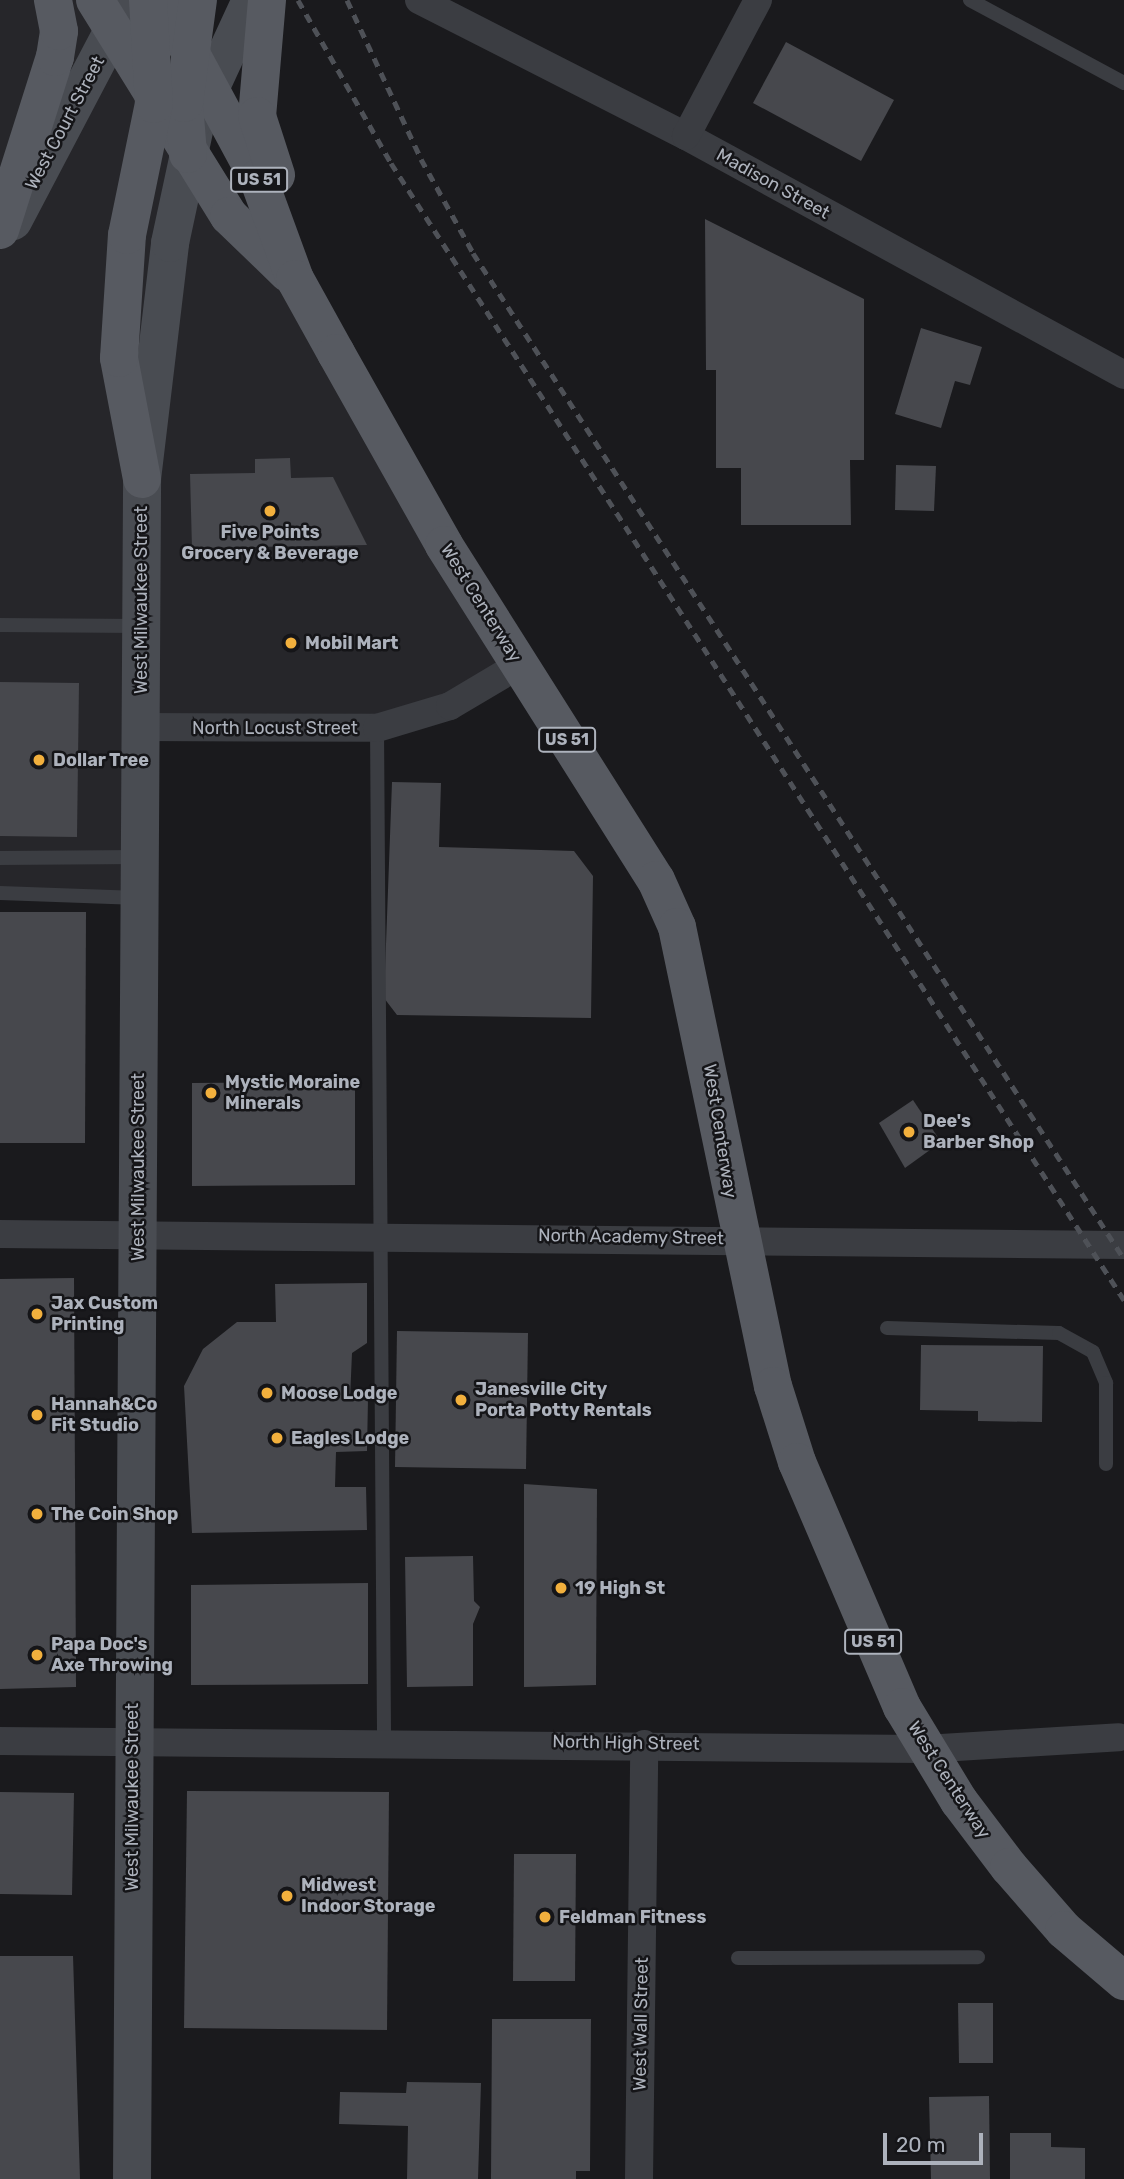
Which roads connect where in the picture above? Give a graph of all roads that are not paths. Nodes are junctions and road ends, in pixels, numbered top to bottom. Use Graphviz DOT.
graph roads {
  1 [pos="53,0"];
  2 [pos="148,0"];
  3 [pos="162,0"];
  4 [pos="198,0"];
  5 [pos="251,0"];
  6 [pos="267,0"];
  7 [pos="419,0"];
  8 [pos="758,0"];
  9 [pos="970,0"];
  10 [pos="113,9"];
  11 [pos="188,46"];
  12 [pos="1124,83"];
  13 [pos="209,88"];
  14 [pos="154,104"];
  15 [pos="686,136"];
  16 [pos="188,159"];
  17 [pos="0,230"];
  18 [pos="0,245"];
  19 [pos="295,279"];
  20 [pos="335,353"];
  21 [pos="1124,375"];
  22 [pos="142,479"];
  23 [pos="0,625"];
  24 [pos="141,626"];
  25 [pos="519,665"];
  26 [pos="141,727"];
  27 [pos="377,728"];
  28 [pos="141,857"];
  29 [pos="0,858"];
  30 [pos="0,893"];
  31 [pos="139,898"];
  32 [pos="0,1234"];
  33 [pos="138,1234"];
  34 [pos="377,1235"];
  35 [pos="739,1239"];
  36 [pos="1124,1245"];
  37 [pos="887,1328"];
  38 [pos="1106,1464"];
  39 [pos="1119,1737"];
  40 [pos="384,1740"];
  41 [pos="0,1741"];
  42 [pos="132,1741"];
  43 [pos="644,1744"];
  44 [pos="925,1749"];
  45 [pos="978,1957"];
  46 [pos="738,1958"];
  47 [pos="1124,1981"];
  48 [pos="132,2179"];
  49 [pos="639,2179"];
  1 -- 17 [label="main road"];
  2 -- 14 [label="main road"];
  3 -- 11 [label="main road, US 51"];
  4 -- 11 [label="main road"];
  5 -- 13 [label="main road"];
  6 -- 20 [label="main road"];
  7 -- 15 [label="street, Madison Street"];
  8 -- 15 [label="street"];
  9 -- 12 [label="lane"];
  10 -- 14 [label="main road, US 51"];
  10 -- 18 [label="main road, West Court Street"];
  11 -- 13 [label="main road, US 51"];
  11 -- 16 [label="main road"];
  13 -- 16 [label="main road"];
  13 -- 19 [label="main road, West Centerway / US 51"];
  14 -- 16 [label="main road, West Centerway / US 51"];
  14 -- 22 [label="main road"];
  15 -- 21 [label="street, Madison Street"];
  16 -- 19 [label="main road, West Centerway / US 51"];
  16 -- 22 [label="main road, West Milwaukee Street"];
  19 -- 20 [label="main road, West Centerway / US 51"];
  20 -- 25 [label="main road, West Centerway / US 51"];
  22 -- 24 [label="main road, West Milwaukee Street"];
  23 -- 24 [label="lane"];
  24 -- 26 [label="main road, West Milwaukee Street"];
  25 -- 27 [label="street, North Locust Street"];
  25 -- 35 [label="main road, West Centerway / US 51"];
  26 -- 27 [label="street, North Locust Street"];
  26 -- 28 [label="main road, West Milwaukee Street"];
  27 -- 34 [label="lane"];
  28 -- 29 [label="lane"];
  28 -- 31 [label="main road, West Milwaukee Street"];
  30 -- 31 [label="lane"];
  31 -- 33 [label="main road, West Milwaukee Street"];
  32 -- 33 [label="street, North Academy Street"];
  33 -- 34 [label="street, North Academy Street"];
  33 -- 42 [label="main road, West Milwaukee Street"];
  34 -- 35 [label="street, North Academy Street"];
  34 -- 40 [label="lane"];
  35 -- 36 [label="street, North Academy Street"];
  35 -- 44 [label="main road, West Centerway / US 51"];
  37 -- 38 [label="lane"];
  39 -- 44 [label="street, North High Street"];
  40 -- 42 [label="street, North High Street"];
  40 -- 43 [label="street, North High Street"];
  41 -- 42 [label="street, North High Street"];
  42 -- 48 [label="main road, West Milwaukee Street"];
  43 -- 44 [label="street, North High Street"];
  43 -- 49 [label="street, West Wall Street"];
  44 -- 47 [label="main road, West Centerway / US 51"];
  45 -- 46 [label="lane"];
}
